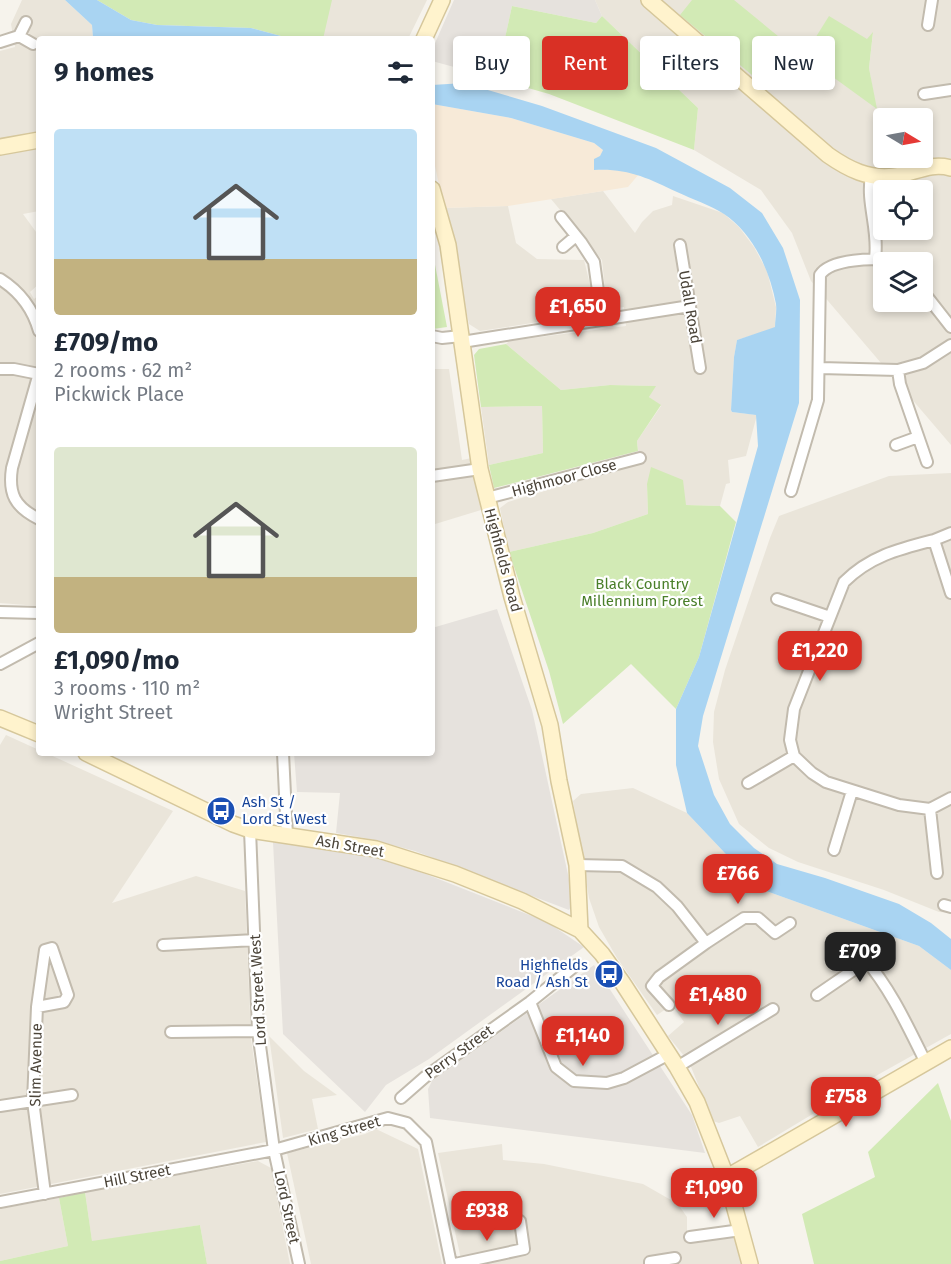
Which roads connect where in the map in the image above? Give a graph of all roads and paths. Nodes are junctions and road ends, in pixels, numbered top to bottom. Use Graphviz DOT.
graph roads {
  1 [pos="442,0"];
  2 [pos="649,0"];
  3 [pos="932,0"];
  4 [pos="26,22"];
  5 [pos="928,25"];
  6 [pos="19,36"];
  7 [pos="425,36"];
  8 [pos="0,42"];
  9 [pos="33,44"];
  10 [pos="951,90"];
  11 [pos="924,94"];
  12 [pos="36,141"];
  13 [pos="0,147"];
  14 [pos="951,168"];
  15 [pos="871,176"];
  16 [pos="435,200"];
  17 [pos="561,218"];
  18 [pos="576,236"];
  19 [pos="680,245"];
  20 [pos="563,247"];
  21 [pos="875,252"];
  22 [pos="873,258"];
  23 [pos="0,279"];
  24 [pos="933,304"];
  25 [pos="690,306"];
  26 [pos="602,320"];
  27 [pos="36,324"];
  28 [pos="951,327"];
  29 [pos="435,337"];
  30 [pos="462,339"];
  31 [pos="951,345"];
  32 [pos="700,368"];
  33 [pos="820,368"];
  34 [pos="0,369"];
  35 [pos="898,370"];
  36 [pos="36,373"];
  37 [pos="36,384"];
  38 [pos="918,437"];
  39 [pos="896,445"];
  40 [pos="640,458"];
  41 [pos="927,462"];
  42 [pos="480,469"];
  43 [pos="435,476"];
  44 [pos="791,491"];
  45 [pos="487,498"];
  46 [pos="36,518"];
  47 [pos="951,533"];
  48 [pos="934,540"];
  49 [pos="951,593"];
  50 [pos="777,598"];
  51 [pos="0,612"];
  52 [pos="36,613"];
  53 [pos="830,617"];
  54 [pos="36,645"];
  55 [pos="0,664"];
  56 [pos="1,721"];
  57 [pos="36,733"];
  58 [pos="92,756"];
  59 [pos="283,756"];
  60 [pos="794,756"];
  61 [pos="748,783"];
  62 [pos="852,791"];
  63 [pos="951,798"];
  64 [pos="930,809"];
  65 [pos="250,830"];
  66 [pos="287,836"];
  67 [pos="834,850"];
  68 [pos="577,865"];
  69 [pos="937,873"];
  70 [pos="790,923"];
  71 [pos="580,930"];
  72 [pos="255,940"];
  73 [pos="876,942"];
  74 [pos="706,943"];
  75 [pos="163,945"];
  76 [pos="864,958"];
  77 [pos="576,965"];
  78 [pos="817,995"];
  79 [pos="530,1002"];
  80 [pos="669,1005"];
  81 [pos="37,1007"];
  82 [pos="772,1009"];
  83 [pos="258,1031"];
  84 [pos="171,1032"];
  85 [pos="951,1048"];
  86 [pos="673,1060"];
  87 [pos="926,1063"];
  88 [pos="72,1095"];
  89 [pos="401,1098"];
  90 [pos="33,1101"];
  91 [pos="0,1106"];
  92 [pos="274,1150"];
  93 [pos="726,1176"];
  94 [pos="45,1194"];
  95 [pos="0,1202"];
  96 [pos="520,1221"];
  97 [pos="741,1230"];
  98 [pos="690,1237"];
  99 [pos="675,1258"];
  100 [pos="299,1264"];
  101 [pos="451,1264"];
  102 [pos="455,1264"];
  103 [pos="650,1264"];
  104 [pos="750,1264"];
  1 -- 7 [label="street"];
  2 -- 15 [label="street"];
  3 -- 5 [label="street"];
  4 -- 6 [label="street"];
  6 -- 8 [label="street"];
  6 -- 9 [label="street"];
  10 -- 11 [label="street"];
  12 -- 13 [label="street"];
  14 -- 15 [label="street"];
  15 -- 21 [label="street"];
  16 -- 30 [label="street, Highfields Road"];
  17 -- 18 [label="street"];
  18 -- 20 [label="street"];
  18 -- 26 [label="street"];
  19 -- 25 [label="street, Udall Road"];
  22 -- 33 [label="street"];
  23 -- 27 [label="street"];
  24 -- 28 [label="street"];
  25 -- 26 [label="street"];
  25 -- 32 [label="street, Udall Road"];
  26 -- 30 [label="street"];
  29 -- 30 [label="street"];
  30 -- 42 [label="street, Highfields Road"];
  31 -- 35 [label="street"];
  33 -- 35 [label="street"];
  33 -- 44 [label="street"];
  34 -- 36 [label="street"];
  35 -- 38 [label="street"];
  37 -- 46 [label="street"];
  38 -- 39 [label="street"];
  38 -- 41 [label="street"];
  40 -- 45 [label="street, Highmoor Close"];
  42 -- 43 [label="street"];
  42 -- 45 [label="street, Highfields Road"];
  45 -- 68 [label="street, Highfields Road"];
  47 -- 48 [label="street"];
  48 -- 49 [label="street"];
  48 -- 53 [label="street"];
  50 -- 53 [label="street"];
  51 -- 52 [label="street"];
  53 -- 60 [label="street"];
  54 -- 55 [label="street"];
  56 -- 57 [label="street"];
  58 -- 65 [label="street, Ash Street"];
  59 -- 66 [label="street"];
  60 -- 61 [label="street"];
  60 -- 62 [label="street"];
  62 -- 64 [label="street"];
  62 -- 67 [label="street"];
  63 -- 64 [label="street"];
  64 -- 69 [label="street"];
  65 -- 66 [label="street, Ash Street"];
  65 -- 72 [label="street, Lord Street West"];
  66 -- 71 [label="street, Ash Street"];
  68 -- 71 [label="street, Highfields Road"];
  68 -- 74 [label="street"];
  70 -- 74 [label="street"];
  71 -- 86 [label="street"];
  72 -- 75 [label="street"];
  72 -- 83 [label="street, Lord Street West"];
  73 -- 76 [label="street"];
  74 -- 80 [label="street"];
  76 -- 78 [label="street"];
  76 -- 87 [label="street"];
  77 -- 79 [label="street, Perry Street"];
  79 -- 86 [label="street"];
  79 -- 89 [label="street, Perry Street"];
  81 -- 81 [label="street, Slim Avenue"];
  81 -- 90 [label="street, Slim Avenue"];
  82 -- 86 [label="street"];
  83 -- 84 [label="street"];
  83 -- 92 [label="street, Lord Street West"];
  85 -- 87 [label="street"];
  86 -- 93 [label="street"];
  87 -- 93 [label="street"];
  88 -- 90 [label="street"];
  90 -- 91 [label="street"];
  90 -- 94 [label="street, Slim Avenue"];
  92 -- 94 [label="street, Hill Street"];
  92 -- 100 [label="street, Lord Street"];
  92 -- 101 [label="street, King Street"];
  93 -- 97 [label="street"];
  94 -- 95 [label="street, Hill Street"];
  96 -- 102 [label="street"];
  97 -- 98 [label="street"];
  97 -- 104 [label="street"];
  99 -- 103 [label="street"];
}
